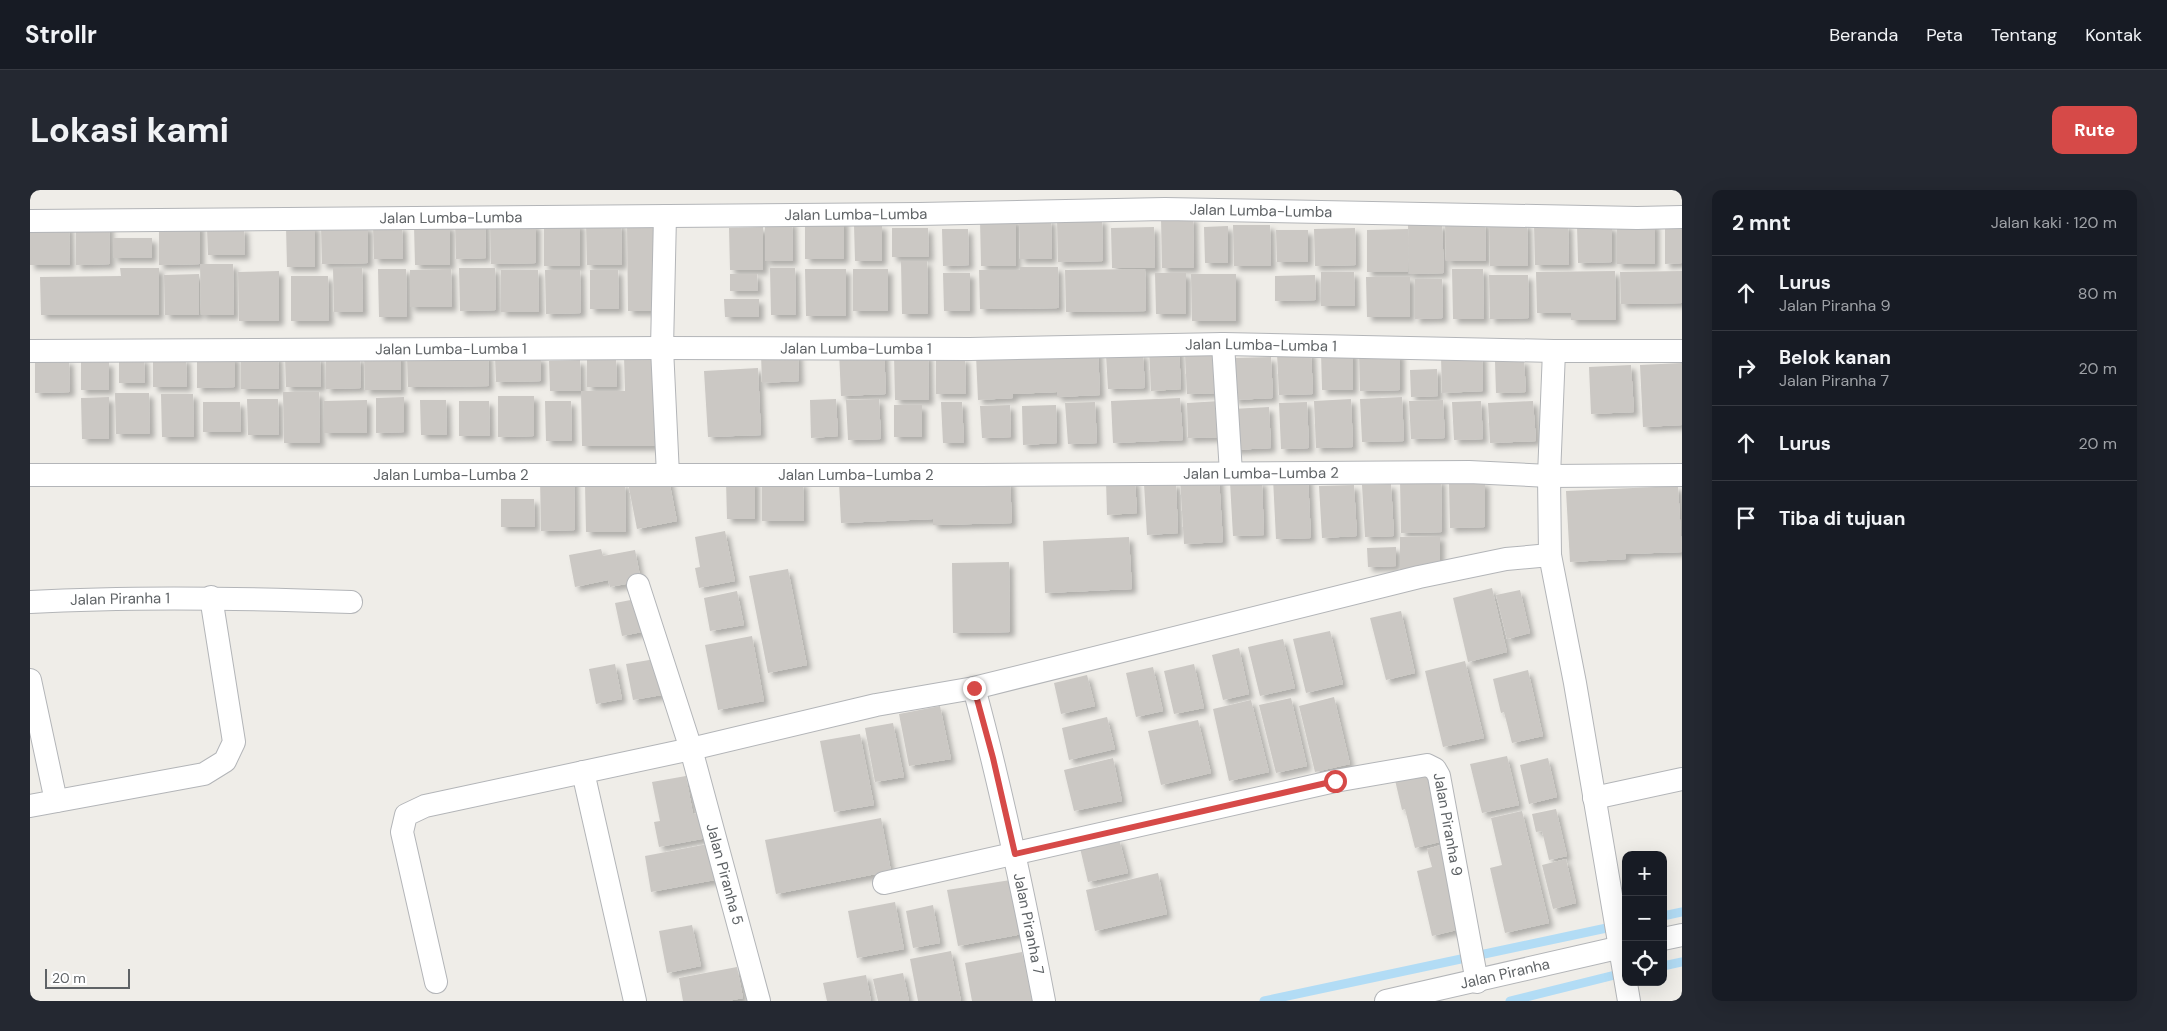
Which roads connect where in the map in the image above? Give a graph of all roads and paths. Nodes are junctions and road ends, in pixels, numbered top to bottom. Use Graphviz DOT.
graph roads {
  1 [pos="665,216"];
  2 [pos="1682,217"];
  3 [pos="30,221"];
  4 [pos="1223,344"];
  5 [pos="662,348"];
  6 [pos="30,351"];
  7 [pos="1554,351"];
  8 [pos="1682,351"];
  9 [pos="1231,473"];
  10 [pos="1682,474"];
  11 [pos="30,475"];
  12 [pos="668,475"];
  13 [pos="1549,476"];
  14 [pos="1550,555"];
  15 [pos="638,584"];
  16 [pos="211,597"];
  17 [pos="30,602"];
  18 [pos="351,602"];
  19 [pos="30,680"];
  20 [pos="974,688"];
  21 [pos="691,749"];
  22 [pos="583,772"];
  23 [pos="1682,779"];
  24 [pos="1594,798"];
  25 [pos="56,801"];
  26 [pos="30,806"];
  27 [pos="1015,854"];
  28 [pos="884,883"];
  29 [pos="1682,935"];
  30 [pos="1667,938"];
  31 [pos="1622,947"];
  32 [pos="436,982"];
  33 [pos="1477,982"];
  34 [pos="1627,986"];
  35 [pos="635,1001"];
  36 [pos="759,1001"];
  37 [pos="1044,1001"];
  38 [pos="1386,1001"];
  39 [pos="1629,1001"];
  1 -- 2 [label="street, Jalan Lumba-Lumba"];
  1 -- 3 [label="street, Jalan Lumba-Lumba"];
  1 -- 5 [label="street"];
  4 -- 5 [label="street, Jalan Lumba-Lumba 1"];
  4 -- 7 [label="street, Jalan Lumba-Lumba 1"];
  4 -- 9 [label="street"];
  5 -- 6 [label="street, Jalan Lumba-Lumba 1"];
  5 -- 12 [label="street"];
  7 -- 8 [label="street, Jalan Lumba-Lumba 1"];
  7 -- 13 [label="street"];
  9 -- 12 [label="street, Jalan Lumba-Lumba 2"];
  9 -- 13 [label="street, Jalan Lumba-Lumba 2"];
  10 -- 13 [label="street, Jalan Lumba-Lumba 2"];
  11 -- 12 [label="street, Jalan Lumba-Lumba 2"];
  13 -- 14 [label="street"];
  14 -- 20 [label="street"];
  14 -- 24 [label="street"];
  15 -- 21 [label="street, Jalan Piranha 5"];
  16 -- 17 [label="street, Jalan Piranha 1"];
  16 -- 18 [label="street, Jalan Piranha 1"];
  16 -- 25 [label="street"];
  19 -- 25 [label="street"];
  20 -- 21 [label="street"];
  20 -- 27 [label="street, Jalan Piranha 7"];
  21 -- 22 [label="street"];
  21 -- 36 [label="street, Jalan Piranha 5"];
  22 -- 32 [label="street"];
  22 -- 35 [label="street"];
  23 -- 24 [label="street"];
  24 -- 31 [label="street"];
  25 -- 26 [label="street"];
  27 -- 28 [label="street"];
  27 -- 33 [label="street, Jalan Piranha 9"];
  27 -- 37 [label="street, Jalan Piranha 7"];
  29 -- 30 [label="street"];
  31 -- 33 [label="street, Jalan Piranha"];
  33 -- 38 [label="street, Jalan Piranha"];
  34 -- 39 [label="street"];
}
